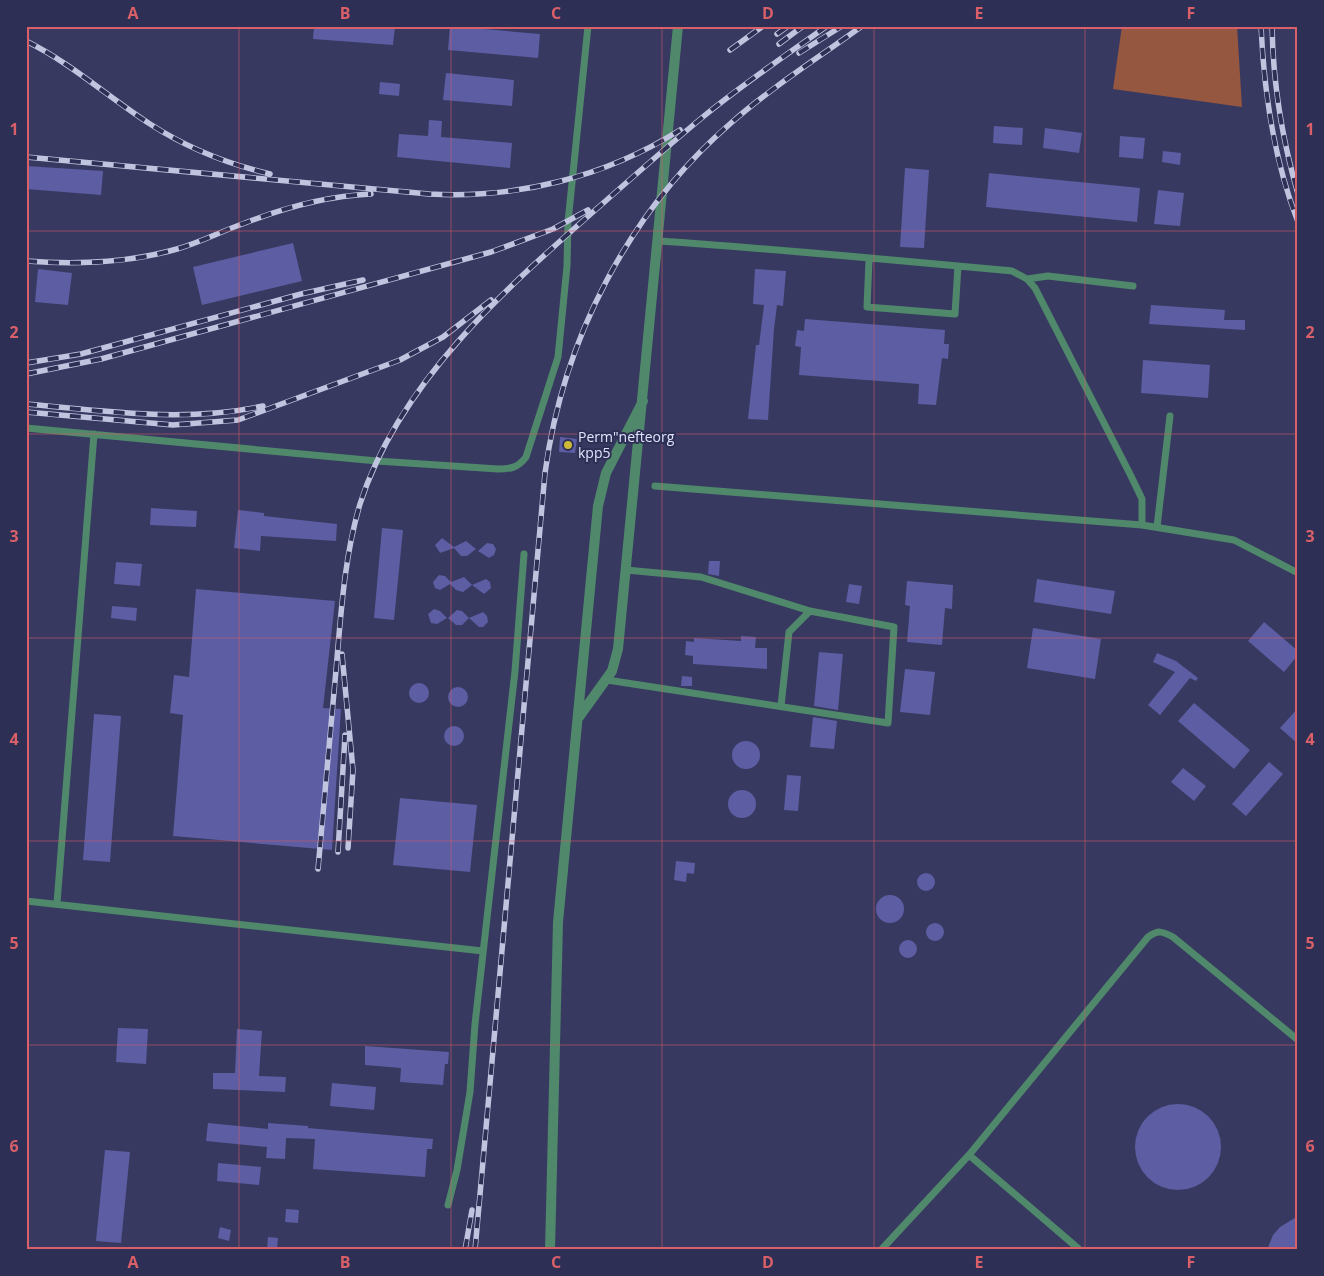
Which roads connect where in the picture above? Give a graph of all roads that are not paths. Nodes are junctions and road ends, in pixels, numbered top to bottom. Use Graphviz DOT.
graph roads {
  1 [pos="588,26"];
  2 [pos="678,26"];
  3 [pos="659,241"];
  4 [pos="869,260"];
  5 [pos="958,266"];
  6 [pos="1027,279"];
  7 [pos="1133,286"];
  8 [pos="643,401"];
  9 [pos="1170,416"];
  10 [pos="26,428"];
  11 [pos="94,434"];
  12 [pos="655,486"];
  13 [pos="1142,525"];
  14 [pos="1157,527"];
  15 [pos="524,554"];
  16 [pos="626,570"];
  17 [pos="1298,573"];
  18 [pos="810,612"];
  19 [pos="606,680"];
  20 [pos="781,706"];
  21 [pos="577,722"];
  22 [pos="26,901"];
  23 [pos="57,903"];
  24 [pos="483,951"];
  25 [pos="1298,1040"];
  26 [pos="969,1155"];
  27 [pos="448,1205"];
  28 [pos="550,1250"];
  29 [pos="881,1250"];
  30 [pos="1080,1250"];
  1 -- 11 [label="lane"];
  2 -- 3 [label="street"];
  3 -- 4 [label="lane"];
  3 -- 8 [label="street"];
  4 -- 5 [label="lane"];
  4 -- 5 [label="lane"];
  5 -- 6 [label="lane"];
  6 -- 7 [label="lane"];
  6 -- 13 [label="lane"];
  8 -- 16 [label="street"];
  8 -- 21 [label="street"];
  9 -- 14 [label="lane"];
  10 -- 11 [label="lane"];
  11 -- 23 [label="lane"];
  12 -- 13 [label="lane"];
  13 -- 14 [label="lane"];
  14 -- 17 [label="lane"];
  15 -- 24 [label="lane"];
  16 -- 18 [label="lane"];
  16 -- 19 [label="street"];
  18 -- 20 [label="lane"];
  18 -- 20 [label="lane"];
  19 -- 20 [label="lane"];
  19 -- 21 [label="street"];
  21 -- 28 [label="street"];
  22 -- 23 [label="lane"];
  23 -- 24 [label="lane"];
  24 -- 27 [label="lane"];
  25 -- 26 [label="lane"];
  26 -- 29 [label="lane"];
  26 -- 30 [label="lane"];
}
